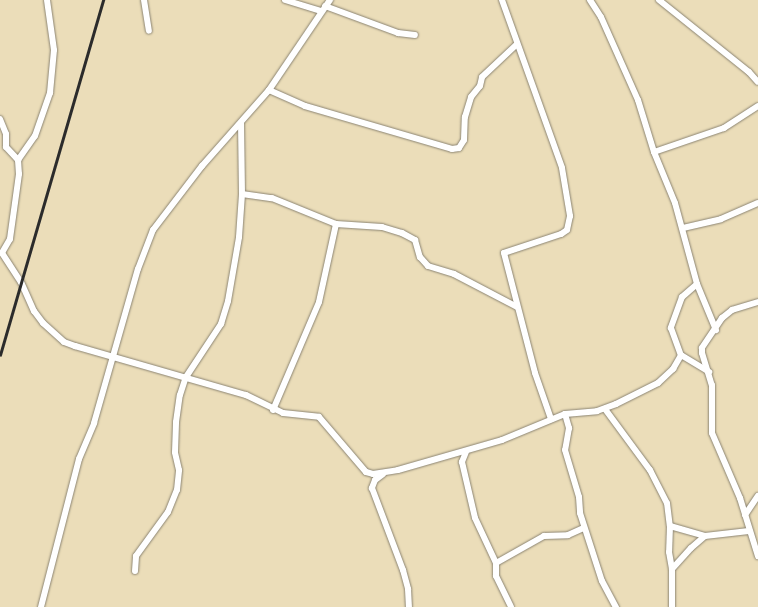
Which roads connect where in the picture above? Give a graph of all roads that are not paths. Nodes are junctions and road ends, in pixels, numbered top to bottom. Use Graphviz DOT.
graph roads {
  1 [pos="46,0"];
  2 [pos="144,0"];
  3 [pos="285,0"];
  4 [pos="330,0"];
  5 [pos="502,0"];
  6 [pos="590,0"];
  7 [pos="659,0"];
  8 [pos="323,8"];
  9 [pos="149,32"];
  10 [pos="415,35"];
  11 [pos="517,44"];
  12 [pos="758,82"];
  13 [pos="269,90"];
  14 [pos="758,106"];
  15 [pos="0,118"];
  16 [pos="241,123"];
  17 [pos="3,147"];
  18 [pos="654,152"];
  19 [pos="18,160"];
  20 [pos="242,194"];
  21 [pos="758,203"];
  22 [pos="336,224"];
  23 [pos="683,228"];
  24 [pos="697,284"];
  25 [pos="758,302"];
  26 [pos="517,306"];
  27 [pos="716,330"];
  28 [pos="682,355"];
  29 [pos="115,356"];
  30 [pos="708,372"];
  31 [pos="186,377"];
  32 [pos="605,409"];
  33 [pos="272,410"];
  34 [pos="565,414"];
  35 [pos="551,419"];
  36 [pos="466,452"];
  37 [pos="366,472"];
  38 [pos="384,473"];
  39 [pos="372,488"];
  40 [pos="758,496"];
  41 [pos="745,515"];
  42 [pos="670,526"];
  43 [pos="584,528"];
  44 [pos="749,531"];
  45 [pos="705,536"];
  46 [pos="758,556"];
  47 [pos="496,562"];
  48 [pos="672,569"];
  49 [pos="135,570"];
  50 [pos="41,607"];
  51 [pos="409,607"];
  52 [pos="511,607"];
  53 [pos="616,607"];
  54 [pos="672,607"];
  1 -- 19 [label="street"];
  2 -- 9 [label="street"];
  3 -- 8 [label="street"];
  4 -- 8 [label="street"];
  5 -- 11 [label="street"];
  6 -- 18 [label="street"];
  7 -- 12 [label="street"];
  8 -- 10 [label="street"];
  8 -- 13 [label="street"];
  11 -- 13 [label="street"];
  11 -- 26 [label="street"];
  13 -- 16 [label="street"];
  14 -- 18 [label="street"];
  15 -- 17 [label="street"];
  16 -- 20 [label="street"];
  16 -- 29 [label="street"];
  17 -- 19 [label="street"];
  18 -- 23 [label="street"];
  19 -- 29 [label="street"];
  20 -- 22 [label="street"];
  20 -- 31 [label="street"];
  21 -- 23 [label="street"];
  22 -- 26 [label="street"];
  22 -- 33 [label="street"];
  23 -- 24 [label="street"];
  24 -- 27 [label="street"];
  24 -- 28 [label="street"];
  25 -- 27 [label="street"];
  26 -- 35 [label="street"];
  27 -- 30 [label="street"];
  28 -- 30 [label="street"];
  28 -- 32 [label="street"];
  29 -- 31 [label="street"];
  29 -- 50 [label="street"];
  30 -- 41 [label="street"];
  31 -- 33 [label="street"];
  31 -- 49 [label="street"];
  32 -- 34 [label="street"];
  32 -- 42 [label="street"];
  33 -- 37 [label="street"];
  34 -- 35 [label="street"];
  34 -- 43 [label="street"];
  35 -- 36 [label="street"];
  36 -- 38 [label="street"];
  36 -- 47 [label="street"];
  37 -- 38 [label="street"];
  37 -- 39 [label="street"];
  38 -- 39 [label="street"];
  39 -- 51 [label="street"];
  40 -- 41 [label="street"];
  41 -- 44 [label="street"];
  42 -- 45 [label="street"];
  42 -- 48 [label="street"];
  43 -- 47 [label="street"];
  43 -- 53 [label="street"];
  44 -- 45 [label="street"];
  44 -- 46 [label="street"];
  45 -- 48 [label="street"];
  47 -- 52 [label="street"];
  48 -- 54 [label="street"];
}
